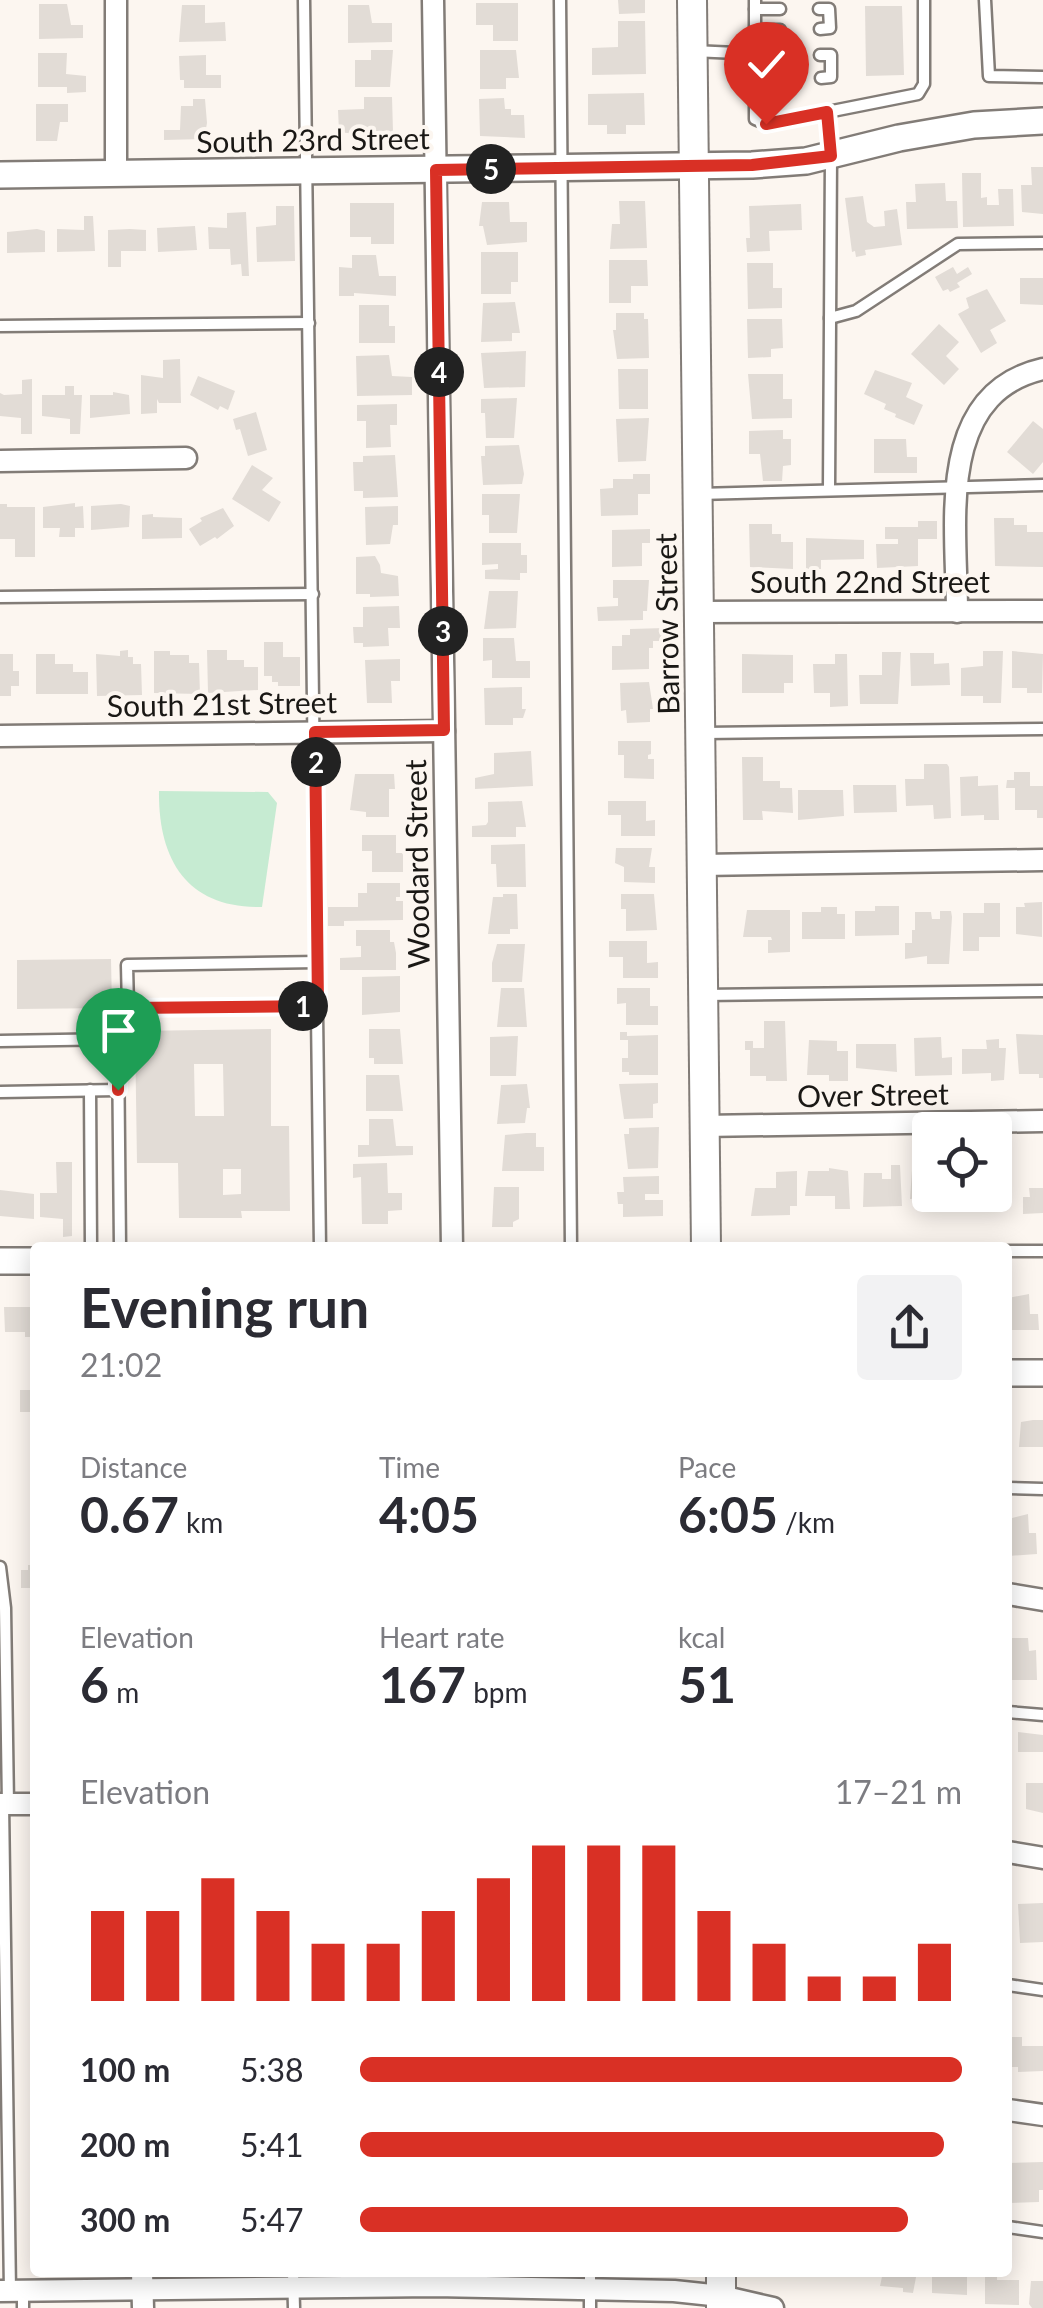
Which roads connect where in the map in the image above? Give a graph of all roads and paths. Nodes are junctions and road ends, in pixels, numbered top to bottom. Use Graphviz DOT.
graph roads {
  1 [pos="116,0"];
  2 [pos="304,0"];
  3 [pos="433,0"];
  4 [pos="560,0"];
  5 [pos="692,0"];
  6 [pos="924,0"];
  7 [pos="986,0"];
  8 [pos="755,5"];
  9 [pos="826,6"];
  10 [pos="780,9"];
  11 [pos="755,30"];
  12 [pos="780,30"];
  13 [pos="826,30"];
  14 [pos="692,51"];
  15 [pos="827,53"];
  16 [pos="755,55"];
  17 [pos="781,56"];
  18 [pos="1043,77"];
  19 [pos="821,78"];
  20 [pos="755,79"];
  21 [pos="781,79"];
  22 [pos="827,112"];
  23 [pos="1043,121"];
  24 [pos="831,156"];
  25 [pos="694,166"];
  26 [pos="562,168"];
  27 [pos="436,170"];
  28 [pos="307,171"];
  29 [pos="116,174"];
  30 [pos="0,175"];
  31 [pos="1043,243"];
  32 [pos="830,318"];
  33 [pos="309,323"];
  34 [pos="0,326"];
  35 [pos="1043,370"];
  36 [pos="186,458"];
  37 [pos="0,461"];
  38 [pos="1043,485"];
  39 [pos="956,486"];
  40 [pos="829,490"];
  41 [pos="697,494"];
  42 [pos="313,594"];
  43 [pos="0,597"];
  44 [pos="1043,610"];
  45 [pos="698,612"];
  46 [pos="957,612"];
  47 [pos="1043,729"];
  48 [pos="444,730"];
  49 [pos="315,732"];
  50 [pos="699,733"];
  51 [pos="0,736"];
  52 [pos="1043,860"];
  53 [pos="701,865"];
  54 [pos="318,962"];
  55 [pos="1043,991"];
  56 [pos="702,995"];
  57 [pos="318,1006"];
  58 [pos="128,1008"];
  59 [pos="118,1039"];
  60 [pos="0,1041"];
  61 [pos="90,1090"];
  62 [pos="118,1090"];
  63 [pos="0,1092"];
  64 [pos="1043,1121"];
  65 [pos="703,1126"];
  66 [pos="91,1242"];
  67 [pos="120,1242"];
  68 [pos="320,1242"];
  69 [pos="452,1242"];
  70 [pos="571,1242"];
  71 [pos="706,1242"];
  72 [pos="1012,1251"];
  73 [pos="1043,1251"];
  74 [pos="0,1261"];
  75 [pos="30,1261"];
  76 [pos="1012,1373"];
  77 [pos="1043,1373"];
  78 [pos="1012,1488"];
  79 [pos="1043,1489"];
  80 [pos="0,1567"];
  81 [pos="1012,1595"];
  82 [pos="1043,1600"];
  83 [pos="1012,1712"];
  84 [pos="1043,1716"];
  85 [pos="4,1804"];
  86 [pos="30,1804"];
  87 [pos="1012,1853"];
  88 [pos="1043,1858"];
  89 [pos="1012,1986"];
  90 [pos="1043,1990"];
  91 [pos="1012,2111"];
  92 [pos="1043,2115"];
  93 [pos="1012,2228"];
  94 [pos="1043,2232"];
  95 [pos="435,2279"];
  96 [pos="142,2290"];
  97 [pos="294,2290"];
  98 [pos="590,2290"];
  99 [pos="721,2292"];
  100 [pos="14,2295"];
  101 [pos="435,2308"];
  102 [pos="773,2308"];
  1 -- 29 [label="street"];
  2 -- 28 [label="lane"];
  3 -- 27 [label="street, Woodard Street"];
  4 -- 26 [label="lane"];
  5 -- 14 [label="main road, Barrow Street"];
  6 -- 22 [label="lane"];
  7 -- 18 [label="lane"];
  8 -- 10 [label="lane"];
  8 -- 11 [label="lane"];
  9 -- 13 [label="lane"];
  11 -- 12 [label="lane"];
  11 -- 16 [label="lane"];
  14 -- 16 [label="lane"];
  14 -- 25 [label="main road, Barrow Street"];
  15 -- 19 [label="lane"];
  16 -- 17 [label="lane"];
  16 -- 20 [label="lane"];
  20 -- 21 [label="lane"];
  20 -- 22 [label="lane"];
  22 -- 24 [label="lane"];
  23 -- 24 [label="street, South 23rd Street"];
  24 -- 25 [label="street, South 23rd Street"];
  24 -- 32 [label="lane"];
  25 -- 26 [label="street, South 23rd Street"];
  25 -- 41 [label="main road, Barrow Street"];
  26 -- 27 [label="street, South 23rd Street"];
  26 -- 70 [label="lane"];
  27 -- 28 [label="street, South 23rd Street"];
  27 -- 48 [label="street, Woodard Street"];
  28 -- 29 [label="street, South 23rd Street"];
  28 -- 33 [label="lane"];
  29 -- 30 [label="street, South 23rd Street"];
  31 -- 32 [label="lane"];
  32 -- 40 [label="lane"];
  33 -- 34 [label="lane"];
  33 -- 42 [label="lane"];
  35 -- 39 [label="street"];
  36 -- 37 [label="street"];
  38 -- 39 [label="lane"];
  39 -- 40 [label="lane"];
  39 -- 46 [label="street"];
  40 -- 41 [label="lane"];
  41 -- 45 [label="main road, Barrow Street"];
  42 -- 43 [label="lane"];
  42 -- 49 [label="lane"];
  44 -- 46 [label="street, South 22nd Street"];
  45 -- 46 [label="street, South 22nd Street"];
  45 -- 50 [label="main road, Barrow Street"];
  47 -- 50 [label="lane"];
  48 -- 49 [label="street, South 21st Street"];
  48 -- 69 [label="street, Woodard Street"];
  49 -- 51 [label="street, South 21st Street"];
  49 -- 54 [label="lane"];
  50 -- 53 [label="main road, Barrow Street"];
  52 -- 53 [label="street"];
  53 -- 56 [label="main road, Barrow Street"];
  54 -- 57 [label="lane"];
  54 -- 58 [label="lane"];
  55 -- 56 [label="lane"];
  56 -- 65 [label="main road, Barrow Street"];
  57 -- 58 [label="lane"];
  57 -- 68 [label="lane"];
  58 -- 59 [label="lane"];
  59 -- 60 [label="lane"];
  59 -- 62 [label="lane"];
  61 -- 62 [label="lane"];
  61 -- 63 [label="lane"];
  61 -- 66 [label="lane"];
  62 -- 67 [label="lane"];
  64 -- 65 [label="street, Over Street"];
  65 -- 71 [label="main road, Barrow Street"];
  72 -- 73 [label="lane"];
  74 -- 75 [label="street"];
  76 -- 77 [label="street"];
  78 -- 79 [label="lane"];
  80 -- 85 [label="lane"];
  81 -- 82 [label="street"];
  83 -- 84 [label="lane"];
  85 -- 86 [label="street"];
  85 -- 100 [label="lane"];
  87 -- 88 [label="street"];
  89 -- 90 [label="lane"];
  91 -- 92 [label="street"];
  93 -- 94 [label="lane"];
  95 -- 97 [label="street"];
  95 -- 98 [label="street"];
  95 -- 101 [label="street"];
  96 -- 97 [label="street"];
  96 -- 100 [label="street"];
  98 -- 99 [label="street"];
  99 -- 102 [label="street"];
}
